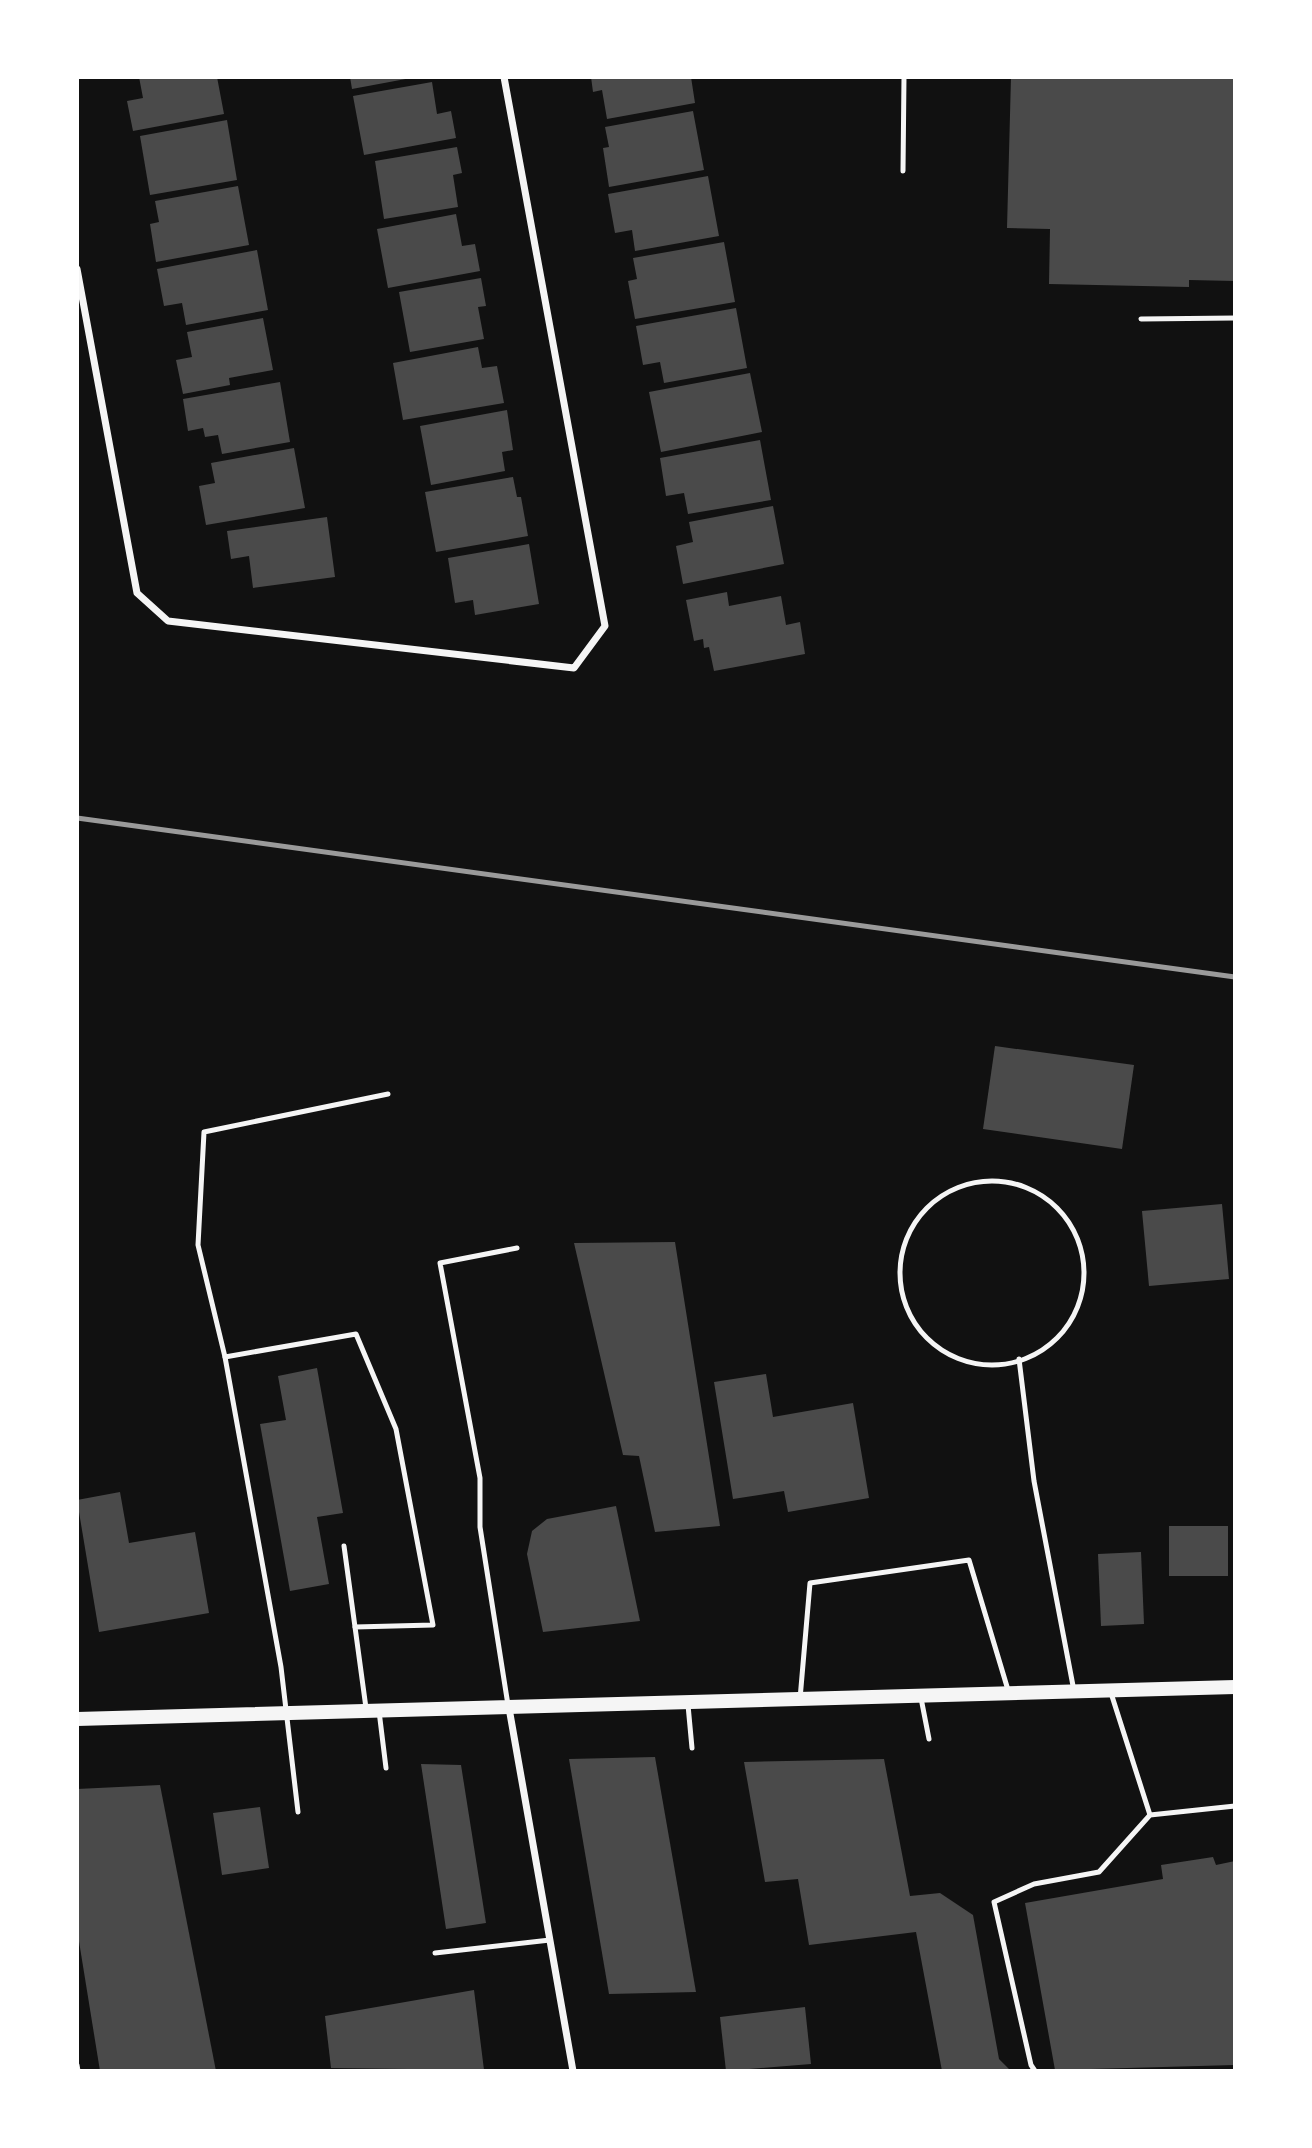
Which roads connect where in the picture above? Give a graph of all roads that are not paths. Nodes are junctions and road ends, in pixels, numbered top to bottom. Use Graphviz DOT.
graph roads {
  1 [pos="504,77"];
  2 [pos="904,77"];
  3 [pos="903,171"];
  4 [pos="77,269"];
  5 [pos="1235,318"];
  6 [pos="1141,319"];
  7 [pos="388,1094"];
  8 [pos="517,1248"];
  9 [pos="225,1357"];
  10 [pos="1019,1359"];
  11 [pos="344,1546"];
  12 [pos="355,1628"];
  13 [pos="1235,1686"];
  14 [pos="1110,1690"];
  15 [pos="1074,1691"];
  16 [pos="1009,1693"];
  17 [pos="921,1695"];
  18 [pos="800,1699"];
  19 [pos="688,1702"];
  20 [pos="509,1708"];
  21 [pos="373,1711"];
  22 [pos="285,1713"];
  23 [pos="77,1719"];
  24 [pos="929,1739"];
  25 [pos="692,1748"];
  26 [pos="386,1768"];
  27 [pos="1235,1806"];
  28 [pos="298,1812"];
  29 [pos="1150,1815"];
  30 [pos="550,1940"];
  31 [pos="435,1953"];
  32 [pos="77,2066"];
  33 [pos="78,2071"];
  34 [pos="573,2071"];
  35 [pos="1035,2071"];
  1 -- 4 [label="street"];
  2 -- 3 [label="lane"];
  5 -- 6 [label="lane"];
  7 -- 9 [label="lane"];
  8 -- 20 [label="lane"];
  9 -- 12 [label="lane"];
  9 -- 22 [label="lane"];
  10 -- 10 [label="lane"];
  10 -- 15 [label="lane"];
  11 -- 12 [label="lane"];
  12 -- 21 [label="lane"];
  13 -- 14 [label="main road"];
  14 -- 15 [label="main road"];
  14 -- 29 [label="lane"];
  15 -- 16 [label="main road"];
  16 -- 17 [label="main road"];
  16 -- 18 [label="lane"];
  17 -- 18 [label="main road"];
  17 -- 24 [label="lane"];
  18 -- 19 [label="main road"];
  19 -- 20 [label="main road"];
  19 -- 25 [label="lane"];
  20 -- 21 [label="main road"];
  20 -- 30 [label="street"];
  21 -- 22 [label="main road"];
  21 -- 26 [label="lane"];
  22 -- 23 [label="main road"];
  22 -- 28 [label="lane"];
  27 -- 29 [label="lane"];
  29 -- 35 [label="lane"];
  30 -- 31 [label="lane"];
  30 -- 34 [label="street"];
  32 -- 33 [label="lane"];
}
